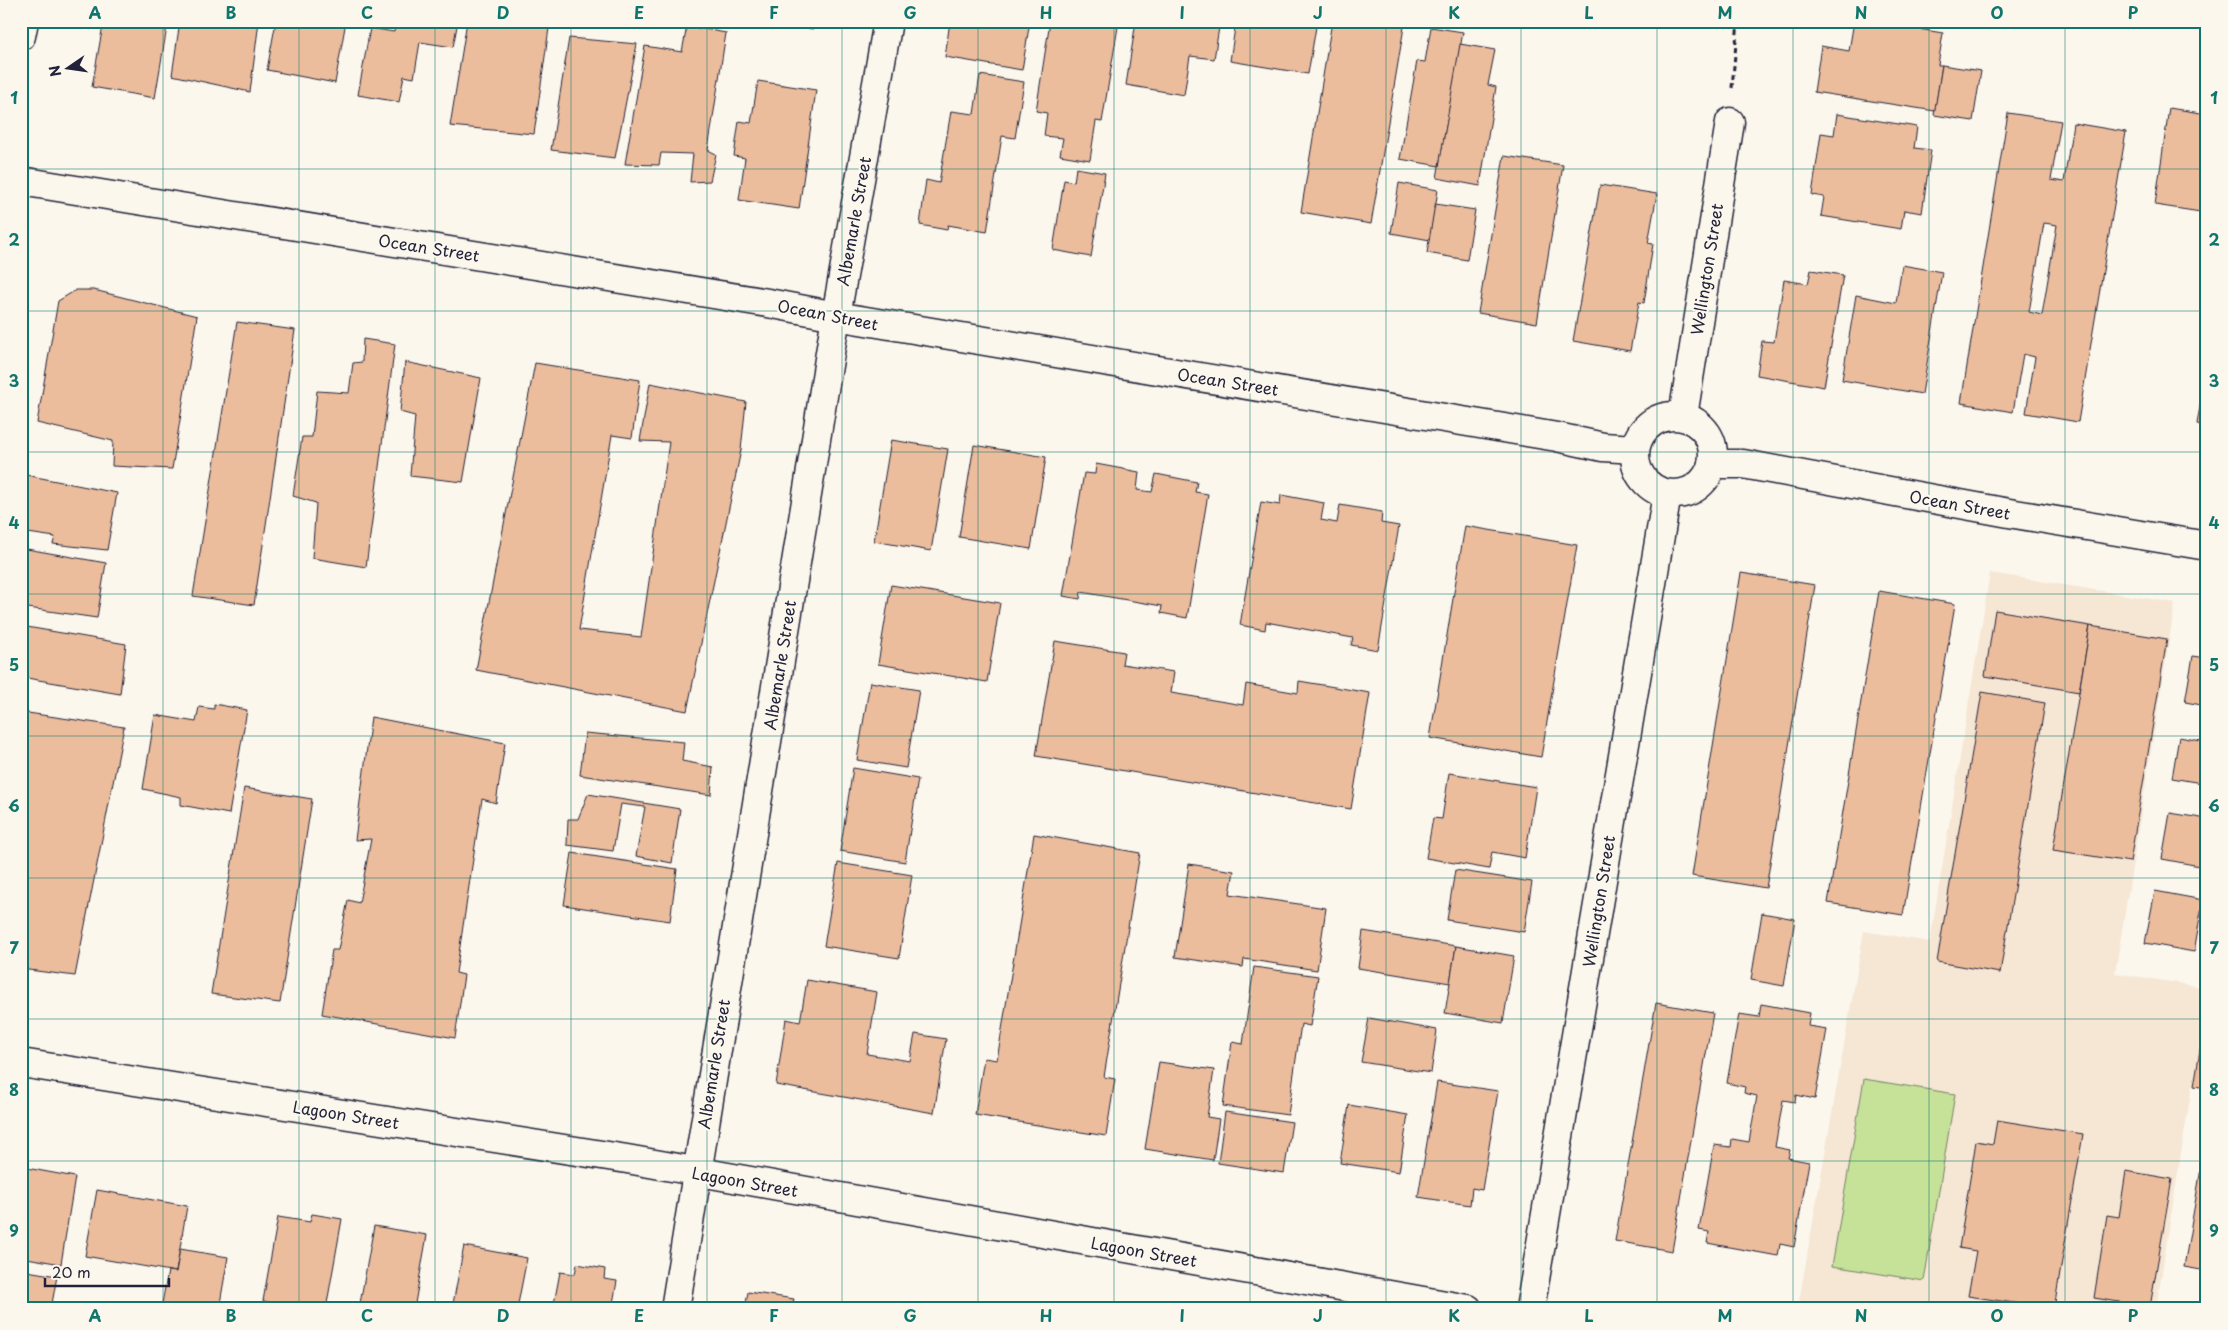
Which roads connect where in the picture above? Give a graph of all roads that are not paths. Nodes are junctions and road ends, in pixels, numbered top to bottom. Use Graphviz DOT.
graph roads {
  1 [pos="24,21"];
  2 [pos="888,21"];
  3 [pos="21,36"];
  4 [pos="1730,122"];
  5 [pos="21,181"];
  6 [pos="836,316"];
  7 [pos="1682,416"];
  8 [pos="1635,449"];
  9 [pos="1712,464"];
  10 [pos="1667,494"];
  11 [pos="2207,546"];
  12 [pos="21,1063"];
  13 [pos="696,1172"];
  14 [pos="675,1309"];
  15 [pos="1468,1309"];
  16 [pos="1530,1309"];
  1 -- 3 [label="street"];
  2 -- 6 [label="street, Albemarle Street"];
  4 -- 7 [label="street, Wellington Street"];
  5 -- 6 [label="street, Ocean Street"];
  6 -- 8 [label="street, Ocean Street"];
  6 -- 13 [label="street, Albemarle Street"];
  7 -- 8 [label="street"];
  7 -- 9 [label="street"];
  8 -- 10 [label="street"];
  9 -- 10 [label="street"];
  9 -- 11 [label="street, Ocean Street"];
  10 -- 16 [label="street, Wellington Street"];
  12 -- 13 [label="street, Lagoon Street"];
  13 -- 14 [label="street, Albemarle Street"];
  13 -- 15 [label="street, Lagoon Street"];
}
